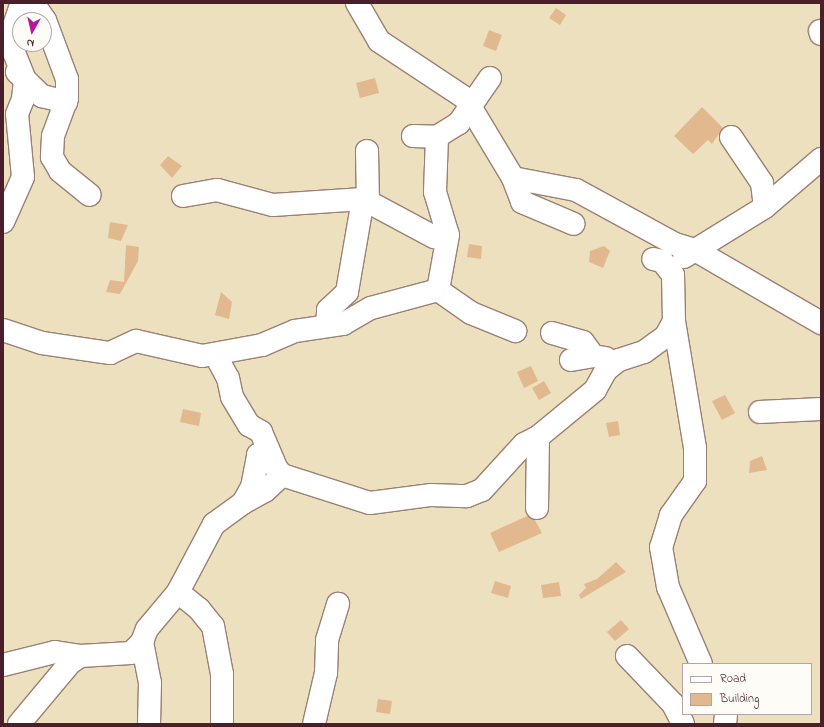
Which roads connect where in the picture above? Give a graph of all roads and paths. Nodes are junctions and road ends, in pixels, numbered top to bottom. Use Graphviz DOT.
graph roads {
  1 [pos="22,3"];
  2 [pos="33,3"];
  3 [pos="357,3"];
  4 [pos="3,58"];
  5 [pos="490,78"];
  6 [pos="25,80"];
  7 [pos="66,102"];
  8 [pos="470,109"];
  9 [pos="413,136"];
  10 [pos="437,137"];
  11 [pos="731,137"];
  12 [pos="367,151"];
  13 [pos="11,156"];
  14 [pos="821,160"];
  15 [pos="60,171"];
  16 [pos="520,179"];
  17 [pos="90,195"];
  18 [pos="183,196"];
  19 [pos="366,201"];
  20 [pos="765,207"];
  21 [pos="3,222"];
  22 [pos="574,224"];
  23 [pos="434,237"];
  24 [pos="695,250"];
  25 [pos="438,290"];
  26 [pos="674,321"];
  27 [pos="821,323"];
  28 [pos="327,326"];
  29 [pos="3,330"];
  30 [pos="516,331"];
  31 [pos="552,333"];
  32 [pos="215,354"];
  33 [pos="593,356"];
  34 [pos="571,360"];
  35 [pos="619,360"];
  36 [pos="821,409"];
  37 [pos="760,412"];
  38 [pos="538,437"];
  39 [pos="268,449"];
  40 [pos="282,475"];
  41 [pos="242,503"];
  42 [pos="537,508"];
  43 [pos="178,592"];
  44 [pos="338,604"];
  45 [pos="142,642"];
  46 [pos="80,656"];
  47 [pos="627,656"];
  48 [pos="701,663"];
  49 [pos="3,665"];
  50 [pos="19,724"];
  51 [pos="149,724"];
  52 [pos="222,724"];
  53 [pos="314,724"];
  54 [pos="683,724"];
  1 -- 6 [label="street"];
  2 -- 7 [label="street"];
  3 -- 8 [label="street"];
  4 -- 6 [label="street"];
  5 -- 8 [label="street"];
  6 -- 7 [label="street"];
  6 -- 13 [label="street"];
  7 -- 15 [label="street"];
  8 -- 10 [label="street"];
  8 -- 16 [label="street"];
  9 -- 10 [label="street"];
  10 -- 25 [label="street"];
  11 -- 20 [label="street"];
  12 -- 19 [label="street"];
  13 -- 15 [label="street"];
  13 -- 21 [label="street"];
  14 -- 20 [label="street"];
  15 -- 17 [label="street"];
  16 -- 22 [label="street"];
  16 -- 24 [label="street"];
  18 -- 19 [label="street"];
  19 -- 23 [label="street"];
  19 -- 28 [label="street"];
  20 -- 24 [label="street"];
  24 -- 26 [label="street"];
  24 -- 27 [label="street"];
  25 -- 28 [label="street"];
  25 -- 30 [label="street"];
  26 -- 35 [label="street"];
  26 -- 48 [label="street"];
  28 -- 32 [label="street"];
  29 -- 32 [label="street"];
  31 -- 33 [label="street"];
  32 -- 39 [label="street"];
  33 -- 34 [label="street"];
  33 -- 35 [label="street"];
  35 -- 38 [label="street"];
  36 -- 37 [label="street"];
  38 -- 40 [label="street"];
  38 -- 42 [label="street"];
  39 -- 40 [label="street"];
  39 -- 41 [label="street"];
  40 -- 41 [label="street"];
  41 -- 43 [label="street"];
  43 -- 45 [label="street"];
  43 -- 52 [label="street"];
  44 -- 53 [label="street"];
  45 -- 46 [label="street"];
  45 -- 51 [label="street"];
  46 -- 49 [label="street"];
  46 -- 50 [label="street"];
  47 -- 54 [label="street"];
}
